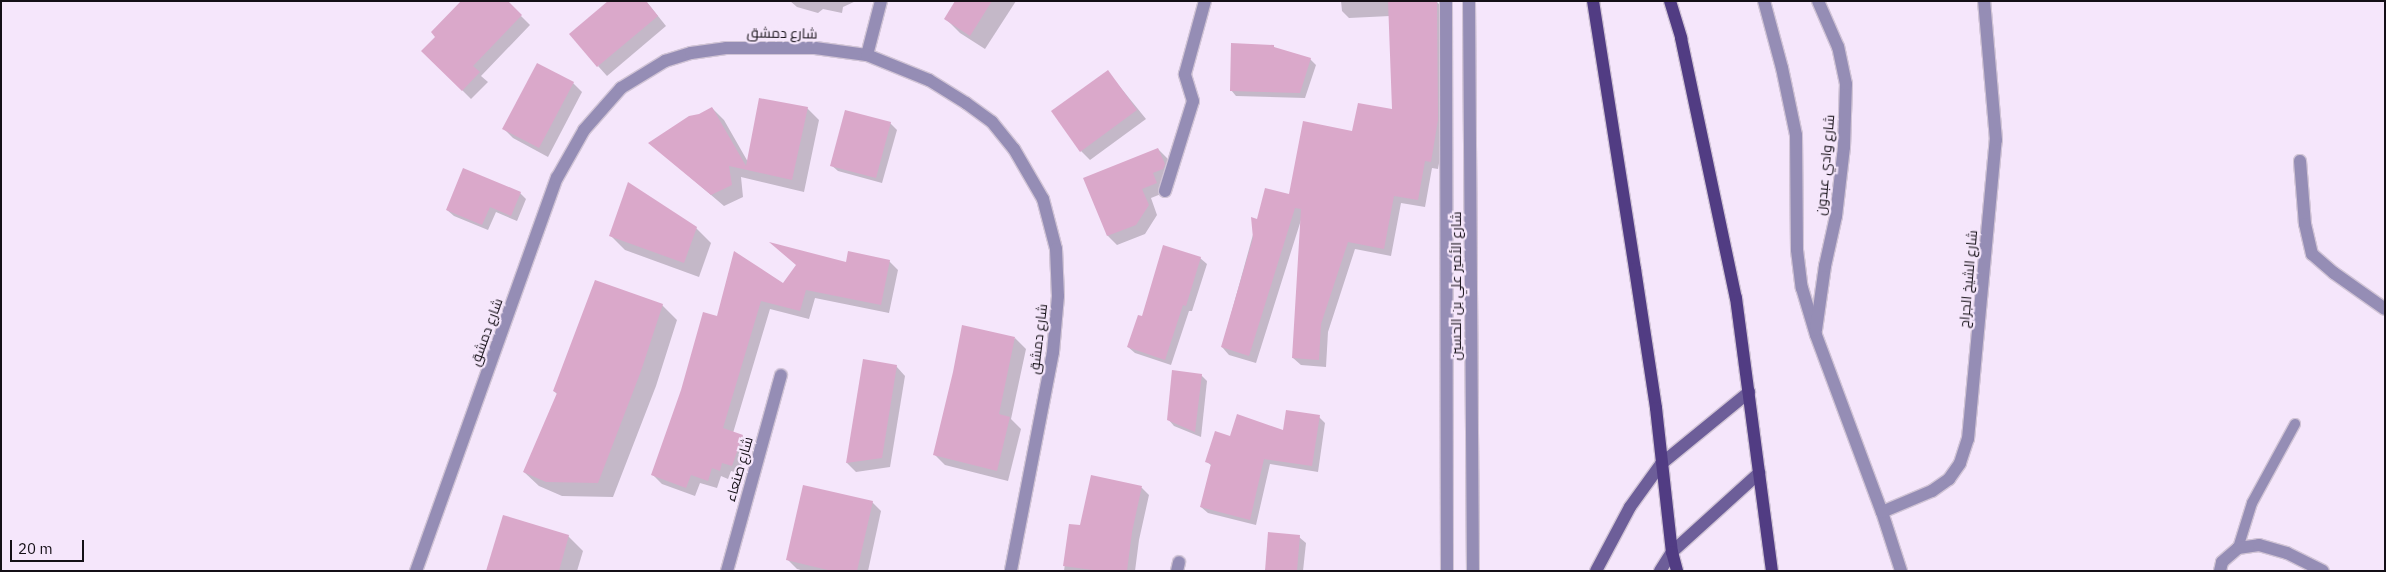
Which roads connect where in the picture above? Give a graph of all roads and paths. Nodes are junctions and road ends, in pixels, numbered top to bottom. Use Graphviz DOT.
graph roads {
  1 [pos="881,1"];
  2 [pos="1205,1"];
  3 [pos="1446,1"];
  4 [pos="1470,1"];
  5 [pos="1594,1"];
  6 [pos="1670,1"];
  7 [pos="1764,1"];
  8 [pos="1818,1"];
  9 [pos="1984,1"];
  10 [pos="867,54"];
  11 [pos="2300,161"];
  12 [pos="1165,191"];
  13 [pos="2385,308"];
  14 [pos="1816,335"];
  15 [pos="781,375"];
  16 [pos="1749,392"];
  17 [pos="2295,424"];
  18 [pos="1661,464"];
  19 [pos="1759,473"];
  20 [pos="1882,512"];
  21 [pos="2238,548"];
  22 [pos="1672,552"];
  23 [pos="416,571"];
  24 [pos="727,571"];
  25 [pos="1011,571"];
  26 [pos="1447,571"];
  27 [pos="1473,571"];
  28 [pos="1596,571"];
  29 [pos="1660,571"];
  30 [pos="1677,571"];
  31 [pos="1772,571"];
  32 [pos="1901,571"];
  33 [pos="2220,571"];
  34 [pos="2323,571"];
  1 -- 10 [label="street"];
  2 -- 12 [label="street"];
  3 -- 26 [label="street, شارع الأمير علي بن الحسين"];
  4 -- 27 [label="street, شارع الأمير علي بن الحسين"];
  5 -- 18 [label="main road"];
  6 -- 16 [label="main road"];
  7 -- 14 [label="street"];
  8 -- 14 [label="street, شارع وادي عبدون"];
  9 -- 20 [label="street, شارع الشيخ الجراح"];
  10 -- 23 [label="street, شارع دمشق"];
  10 -- 25 [label="street, شارع دمشق"];
  11 -- 13 [label="street"];
  14 -- 20 [label="street"];
  15 -- 24 [label="street, شارع صنعاء"];
  16 -- 18 [label="main road"];
  16 -- 19 [label="main road"];
  17 -- 21 [label="lane"];
  18 -- 22 [label="main road"];
  18 -- 28 [label="main road"];
  19 -- 22 [label="main road"];
  19 -- 31 [label="main road"];
  20 -- 32 [label="street"];
  21 -- 33 [label="street"];
  21 -- 34 [label="street"];
  22 -- 29 [label="main road"];
  22 -- 30 [label="main road"];
}
